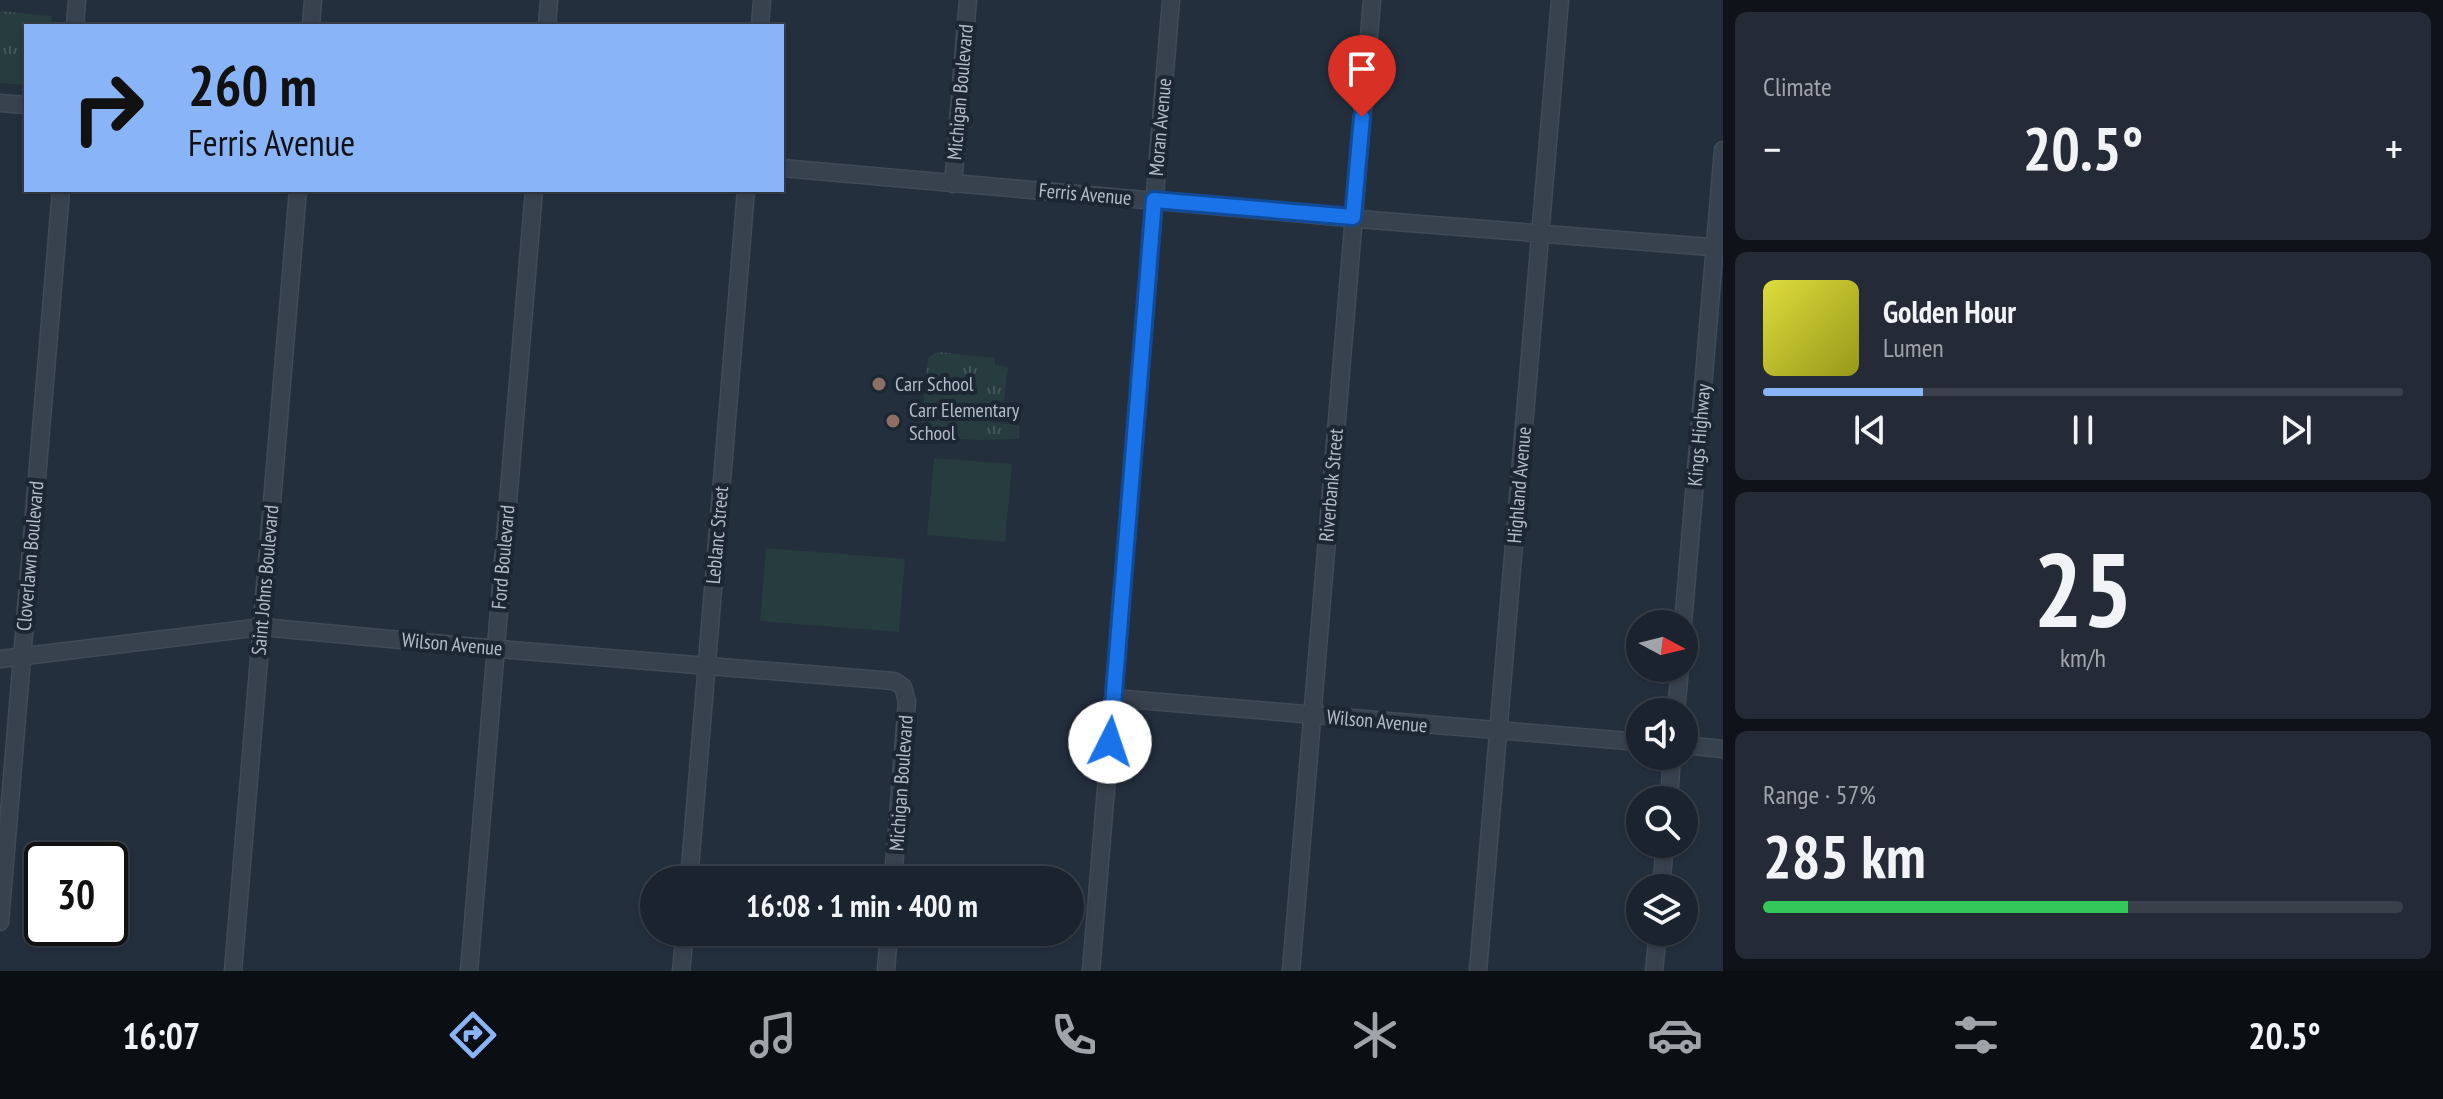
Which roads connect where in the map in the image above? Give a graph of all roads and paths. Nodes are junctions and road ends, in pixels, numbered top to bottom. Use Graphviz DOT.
graph roads {
  1 [pos="77,0"];
  2 [pos="313,0"];
  3 [pos="549,0"];
  4 [pos="762,0"];
  5 [pos="968,0"];
  6 [pos="1171,0"];
  7 [pos="1372,0"];
  8 [pos="1560,0"];
  9 [pos="75,24"];
  10 [pos="311,24"];
  11 [pos="547,24"];
  12 [pos="760,24"];
  13 [pos="0,103"];
  14 [pos="24,105"];
  15 [pos="1723,150"];
  16 [pos="784,168"];
  17 [pos="953,184"];
  18 [pos="61,192"];
  19 [pos="298,192"];
  20 [pos="534,192"];
  21 [pos="746,192"];
  22 [pos="1154,200"];
  23 [pos="1353,217"];
  24 [pos="1541,233"];
  25 [pos="1719,247"];
  26 [pos="1684,610"];
  27 [pos="262,627"];
  28 [pos="496,649"];
  29 [pos="21,655"];
  30 [pos="0,659"];
  31 [pos="707,665"];
  32 [pos="903,687"];
  33 [pos="1113,698"];
  34 [pos="1312,716"];
  35 [pos="1498,732"];
  36 [pos="1626,741"];
  37 [pos="1698,746"];
  38 [pos="1723,749"];
  39 [pos="690,866"];
  40 [pos="894,866"];
  41 [pos="0,922"];
  42 [pos="684,946"];
  43 [pos="888,946"];
  44 [pos="1657,946"];
  45 [pos="233,971"];
  46 [pos="469,971"];
  47 [pos="681,971"];
  48 [pos="886,971"];
  49 [pos="1091,971"];
  50 [pos="1291,971"];
  51 [pos="1478,971"];
  52 [pos="1654,971"];
  1 -- 9 [label="street"];
  2 -- 10 [label="street"];
  3 -- 11 [label="street"];
  4 -- 12 [label="street"];
  5 -- 17 [label="street, Michigan Boulevard"];
  6 -- 22 [label="street, Moran Avenue"];
  7 -- 23 [label="street, Riverbank Street"];
  8 -- 24 [label="street, Highland Avenue"];
  13 -- 14 [label="street"];
  15 -- 25 [label="street, Kings Highway"];
  16 -- 17 [label="street, Ferris Avenue"];
  17 -- 22 [label="street, Ferris Avenue"];
  18 -- 29 [label="street, Cloverlawn Boulevard"];
  19 -- 27 [label="street, Saint Johns Boulevard"];
  20 -- 28 [label="street, Ford Boulevard"];
  21 -- 31 [label="street, Leblanc Street"];
  22 -- 23 [label="street, Ferris Avenue"];
  22 -- 33 [label="street, Moran Avenue"];
  23 -- 24 [label="street, Ferris Avenue"];
  23 -- 34 [label="street, Riverbank Street"];
  24 -- 25 [label="street, Ferris Avenue"];
  24 -- 35 [label="street, Highland Avenue"];
  25 -- 26 [label="street, Kings Highway"];
  27 -- 28 [label="street, Wilson Avenue"];
  27 -- 29 [label="street, Wilson Avenue"];
  27 -- 45 [label="street, Saint Johns Boulevard"];
  28 -- 31 [label="street, Wilson Avenue"];
  28 -- 46 [label="street, Ford Boulevard"];
  29 -- 30 [label="street, Wilson Avenue"];
  29 -- 41 [label="street, Cloverlawn Boulevard"];
  31 -- 32 [label="street, Wilson Avenue"];
  31 -- 39 [label="street, Leblanc Street"];
  32 -- 40 [label="street, Michigan Boulevard"];
  33 -- 34 [label="street, Wilson Avenue"];
  33 -- 49 [label="street, Moran Avenue"];
  34 -- 35 [label="street, Wilson Avenue"];
  34 -- 50 [label="street, Riverbank Street"];
  35 -- 36 [label="street, Wilson Avenue"];
  35 -- 51 [label="street, Highland Avenue"];
  37 -- 38 [label="street"];
  42 -- 47 [label="street"];
  43 -- 48 [label="street"];
  44 -- 52 [label="street"];
}
